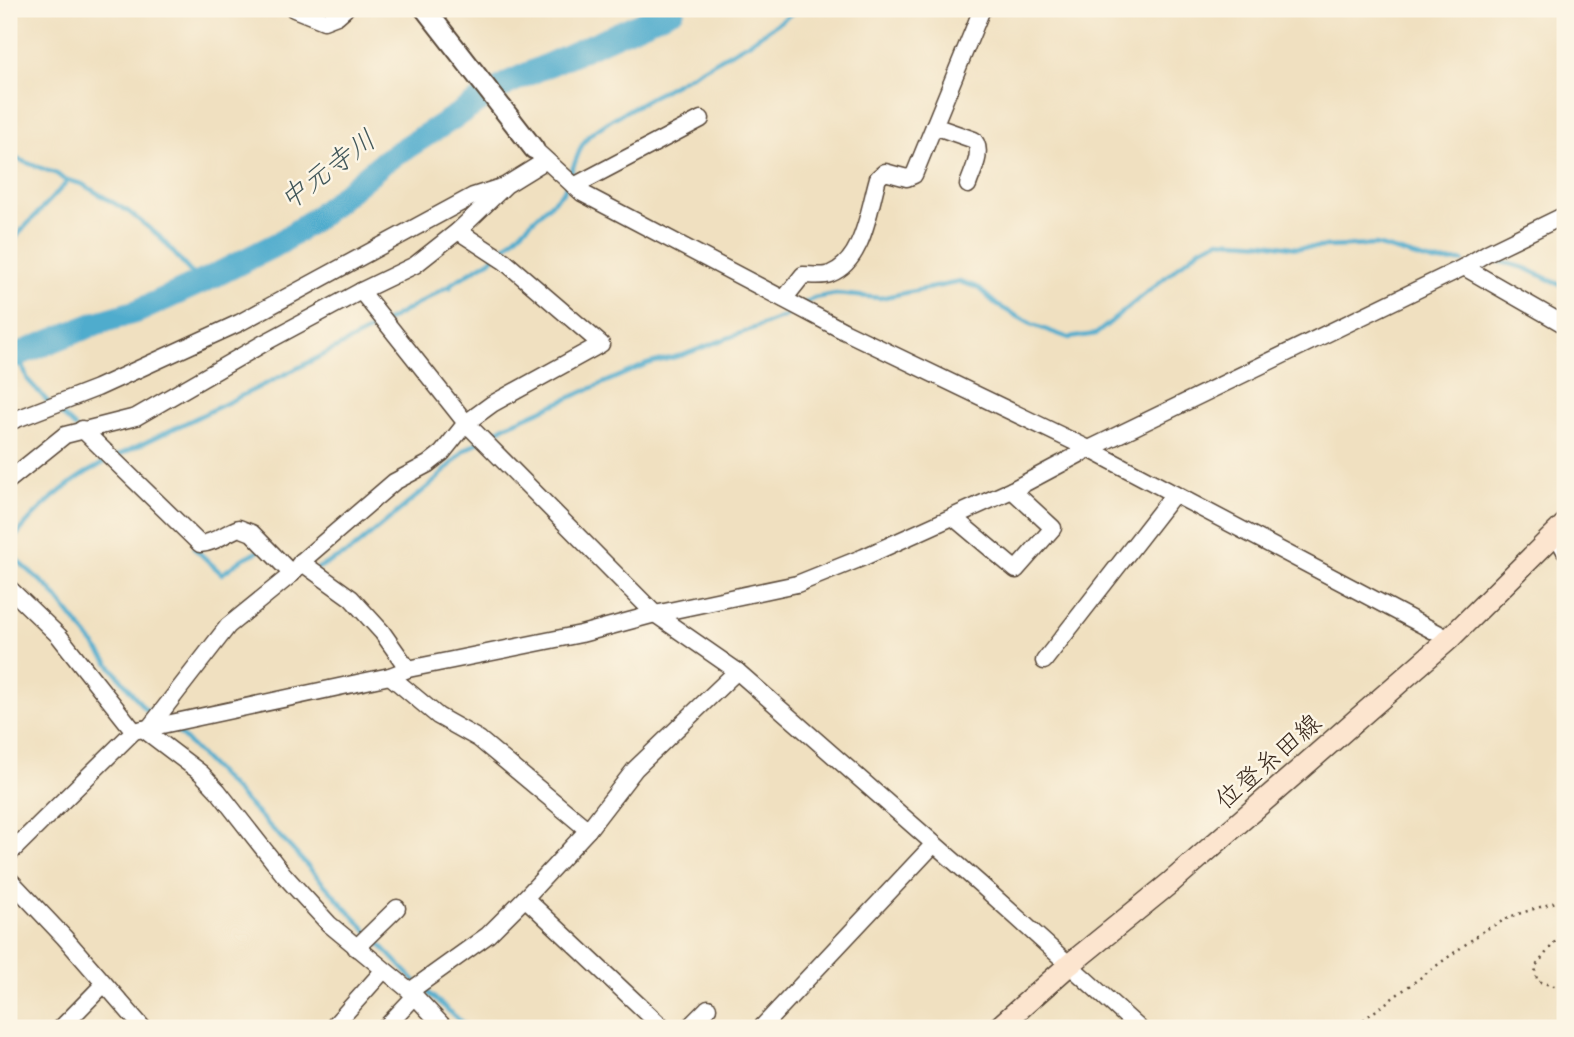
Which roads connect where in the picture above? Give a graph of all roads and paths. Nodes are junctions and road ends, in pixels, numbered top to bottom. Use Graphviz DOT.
graph roads {
  1 [pos="294,9"];
  2 [pos="345,9"];
  3 [pos="425,9"];
  4 [pos="982,9"];
  5 [pos="701,119"];
  6 [pos="934,126"];
  7 [pos="540,155"];
  8 [pos="506,185"];
  9 [pos="968,185"];
  10 [pos="574,186"];
  11 [pos="1565,215"];
  12 [pos="458,231"];
  13 [pos="1464,267"];
  14 [pos="360,291"];
  15 [pos="784,299"];
  16 [pos="1565,325"];
  17 [pos="9,422"];
  18 [pos="466,423"];
  19 [pos="82,429"];
  20 [pos="1089,449"];
  21 [pos="9,480"];
  22 [pos="1012,490"];
  23 [pos="1174,494"];
  24 [pos="953,517"];
  25 [pos="1562,536"];
  26 [pos="296,568"];
  27 [pos="9,588"];
  28 [pos="655,614"];
  29 [pos="1450,639"];
  30 [pos="1044,661"];
  31 [pos="408,669"];
  32 [pos="737,671"];
  33 [pos="390,676"];
  34 [pos="142,729"];
  35 [pos="588,830"];
  36 [pos="934,844"];
  37 [pos="9,854"];
  38 [pos="9,879"];
  39 [pos="524,898"];
  40 [pos="1565,899"];
  41 [pos="397,908"];
  42 [pos="1565,923"];
  43 [pos="356,948"];
  44 [pos="1069,965"];
  45 [pos="383,971"];
  46 [pos="104,984"];
  47 [pos="1565,985"];
  48 [pos="412,994"];
  49 [pos="708,1008"];
  50 [pos="61,1028"];
  51 [pos="143,1028"];
  52 [pos="332,1028"];
  53 [pos="385,1028"];
  54 [pos="445,1028"];
  55 [pos="663,1028"];
  56 [pos="688,1028"];
  57 [pos="761,1028"];
  58 [pos="998,1028"];
  59 [pos="1139,1028"];
  60 [pos="1352,1028"];
  1 -- 2 [label="street"];
  3 -- 7 [label="street"];
  4 -- 6 [label="street"];
  5 -- 10 [label="street"];
  6 -- 9 [label="street"];
  6 -- 15 [label="street"];
  7 -- 8 [label="street"];
  7 -- 10 [label="street"];
  8 -- 12 [label="street"];
  8 -- 17 [label="street"];
  10 -- 15 [label="street"];
  11 -- 13 [label="street"];
  12 -- 14 [label="street"];
  12 -- 18 [label="street"];
  13 -- 16 [label="street"];
  13 -- 20 [label="street"];
  14 -- 18 [label="street"];
  14 -- 19 [label="street"];
  15 -- 20 [label="street"];
  18 -- 26 [label="street"];
  18 -- 28 [label="street"];
  19 -- 21 [label="street"];
  19 -- 26 [label="street"];
  20 -- 22 [label="street"];
  20 -- 23 [label="street"];
  22 -- 24 [label="street"];
  22 -- 24 [label="street"];
  23 -- 29 [label="street"];
  23 -- 30 [label="street"];
  24 -- 28 [label="street"];
  25 -- 29 [label="main road, 位登糸田線"];
  26 -- 31 [label="street"];
  26 -- 34 [label="street"];
  27 -- 34 [label="street"];
  28 -- 31 [label="street"];
  28 -- 32 [label="street"];
  29 -- 44 [label="main road, 位登糸田線"];
  31 -- 33 [label="street"];
  32 -- 35 [label="street"];
  32 -- 36 [label="street"];
  33 -- 34 [label="street"];
  33 -- 35 [label="street"];
  34 -- 37 [label="street"];
  34 -- 43 [label="street"];
  35 -- 39 [label="street"];
  36 -- 44 [label="street"];
  36 -- 57 [label="street"];
  38 -- 46 [label="street"];
  39 -- 48 [label="street"];
  39 -- 55 [label="street"];
  40 -- 60 [label="path"];
  41 -- 43 [label="street"];
  42 -- 47 [label="path"];
  43 -- 45 [label="street"];
  44 -- 58 [label="main road, 位登糸田線"];
  44 -- 59 [label="street"];
  45 -- 48 [label="street"];
  45 -- 52 [label="street"];
  46 -- 50 [label="street"];
  46 -- 51 [label="street"];
  48 -- 53 [label="street"];
  48 -- 54 [label="street"];
  49 -- 56 [label="street"];
}
